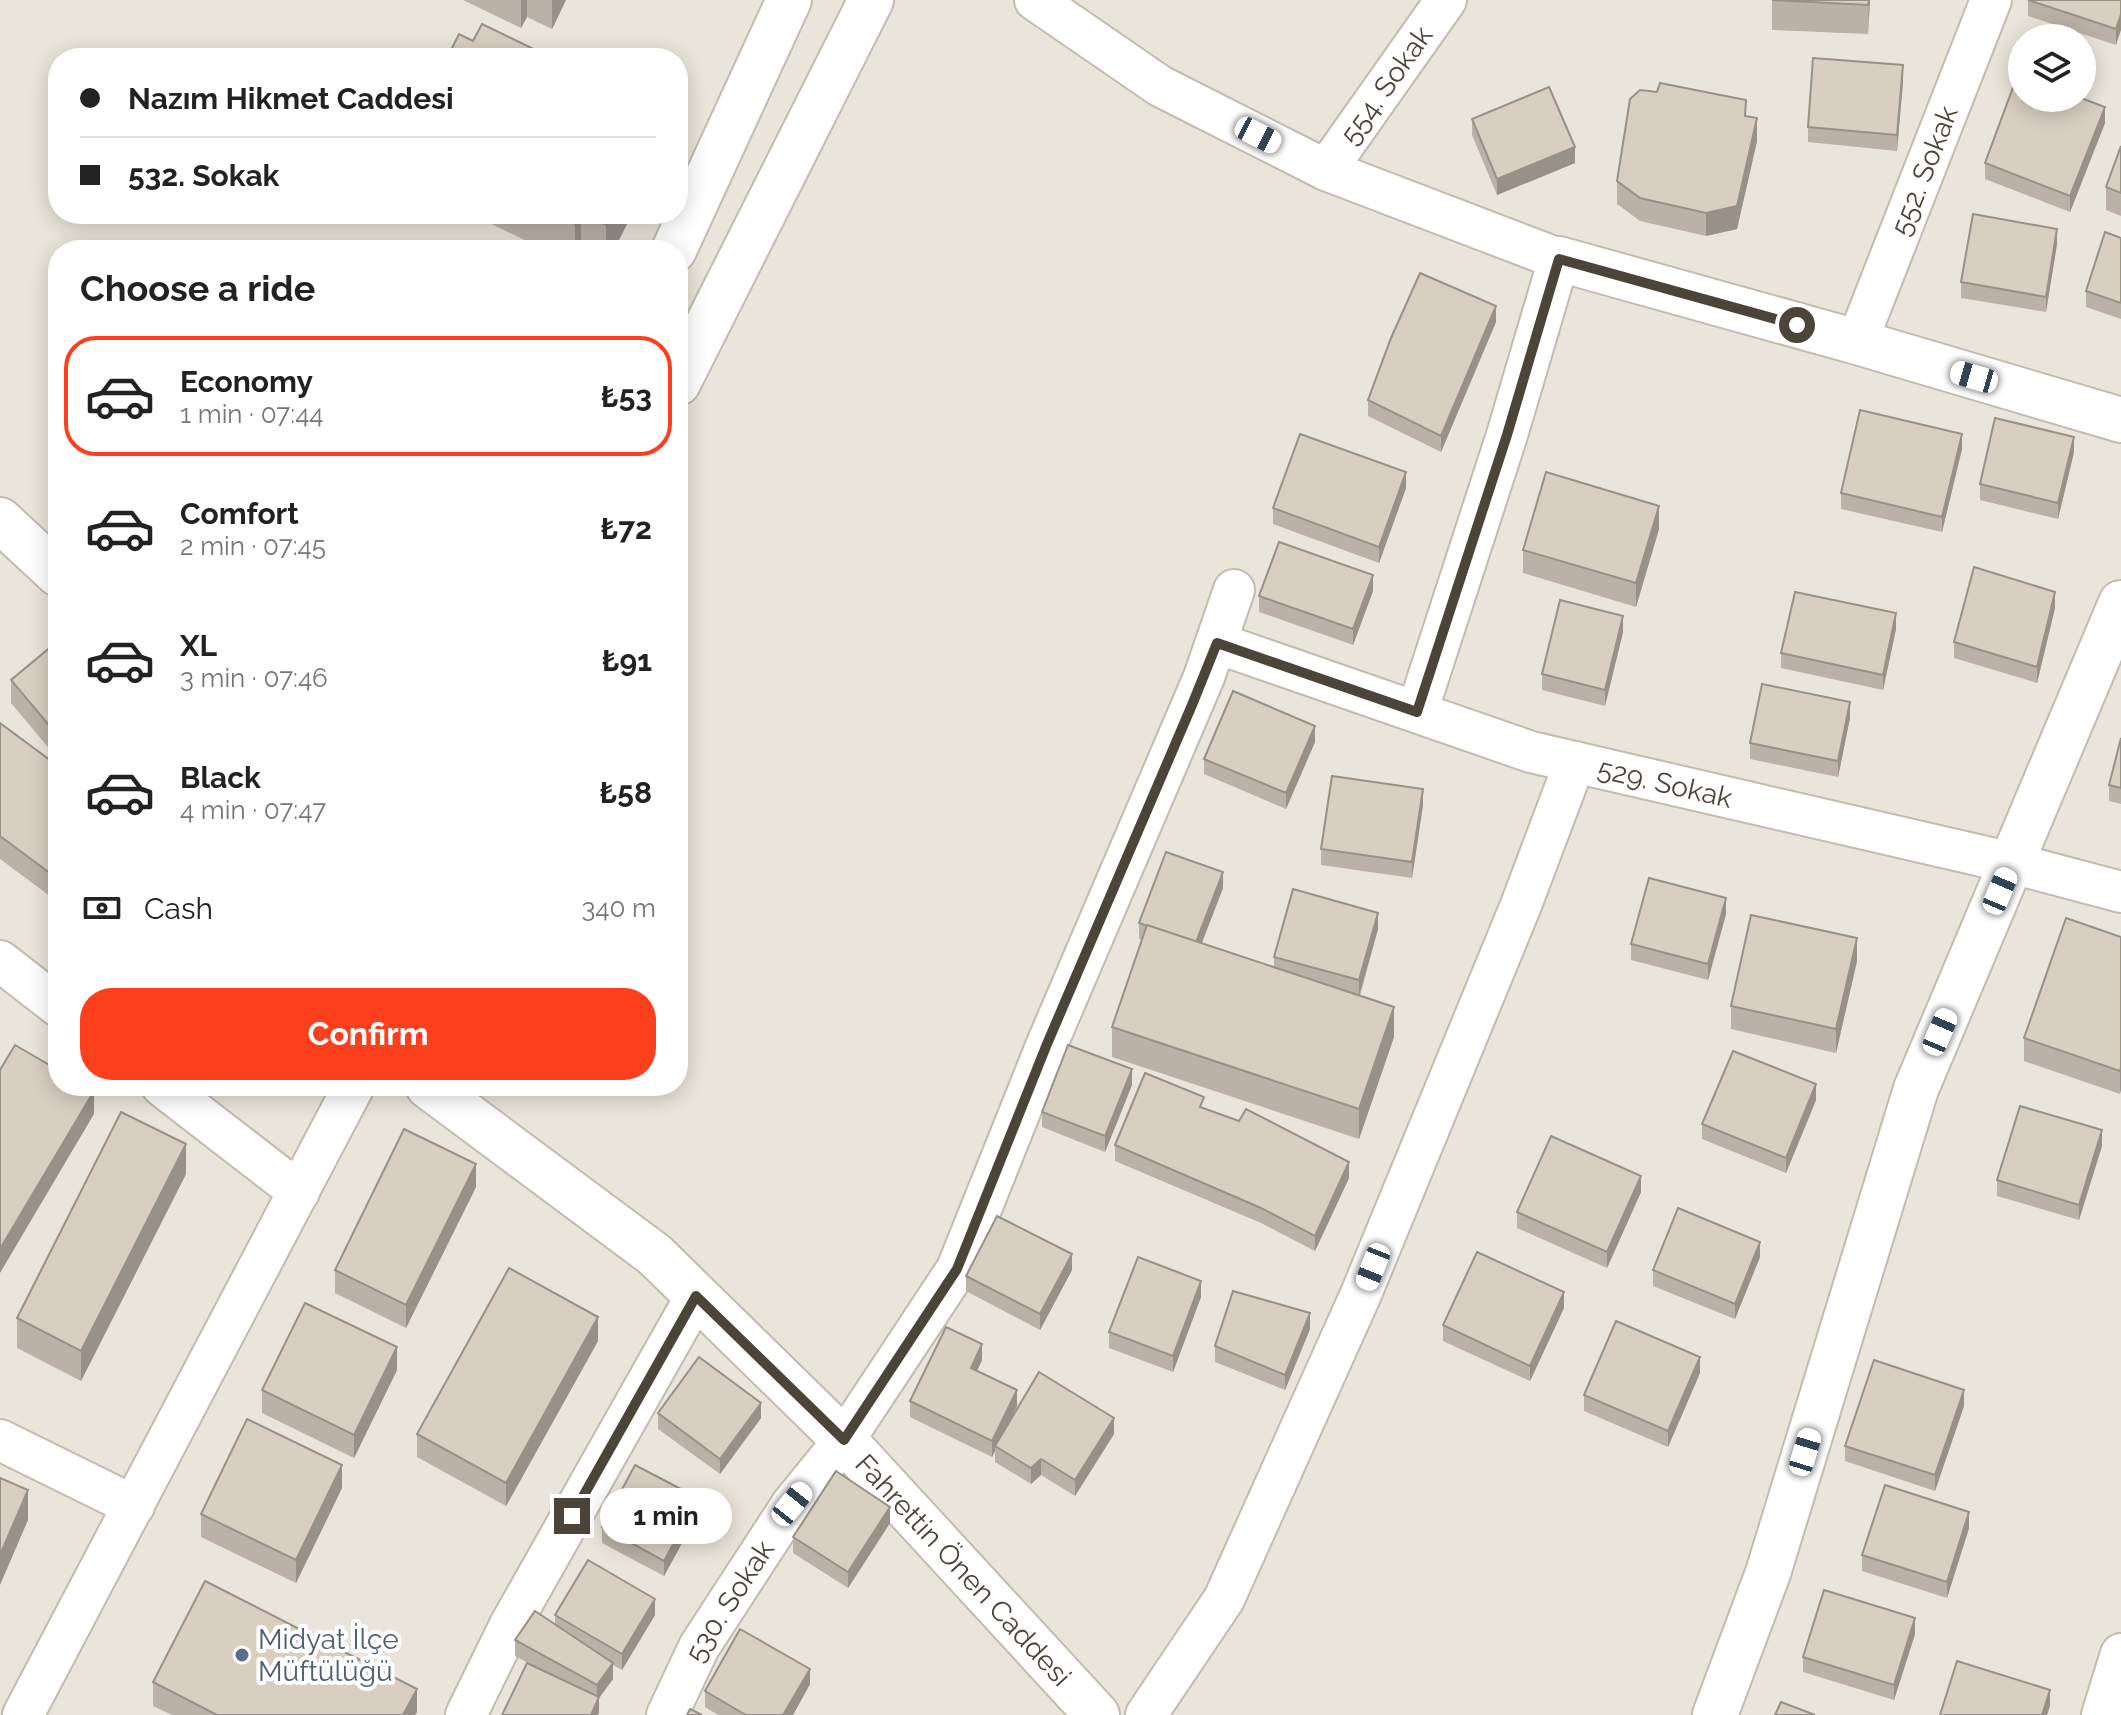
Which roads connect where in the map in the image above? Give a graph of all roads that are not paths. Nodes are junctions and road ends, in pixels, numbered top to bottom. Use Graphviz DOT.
graph roads {
  1 [pos="789,0"];
  2 [pos="871,0"];
  3 [pos="1035,0"];
  4 [pos="1446,0"];
  5 [pos="1991,0"];
  6 [pos="1326,170"];
  7 [pos="688,220"];
  8 [pos="1559,259"];
  9 [pos="1857,342"];
  10 [pos="688,363"];
  11 [pos="2121,420"];
  12 [pos="0,520"];
  13 [pos="48,565"];
  14 [pos="1234,590"];
  15 [pos="2121,603"];
  16 [pos="1217,643"];
  17 [pos="1417,712"];
  18 [pos="1575,762"];
  19 [pos="2012,863"];
  20 [pos="2121,892"];
  21 [pos="0,961"];
  22 [pos="48,998"];
  23 [pos="175,1096"];
  24 [pos="349,1096"];
  25 [pos="441,1096"];
  26 [pos="299,1192"];
  27 [pos="696,1296"];
  28 [pos="0,1440"];
  29 [pos="844,1440"];
  30 [pos="134,1506"];
  31 [pos="2121,1654"];
  32 [pos="23,1715"];
  33 [pos="466,1715"];
  34 [pos="667,1715"];
  35 [pos="1097,1715"];
  36 [pos="1146,1715"];
  37 [pos="1715,1715"];
  38 [pos="2102,1715"];
  1 -- 7 [label="street"];
  2 -- 10 [label="street"];
  3 -- 6 [label="street"];
  4 -- 6 [label="street, 554. Sokak"];
  5 -- 9 [label="street, 552. Sokak"];
  6 -- 8 [label="street"];
  8 -- 9 [label="street"];
  8 -- 17 [label="street"];
  9 -- 11 [label="street"];
  12 -- 13 [label="street"];
  14 -- 16 [label="street, 530. Sokak"];
  15 -- 19 [label="street"];
  16 -- 17 [label="street, 529. Sokak"];
  16 -- 29 [label="street, 530. Sokak"];
  17 -- 18 [label="street, 529. Sokak"];
  18 -- 19 [label="street, 529. Sokak"];
  18 -- 36 [label="street"];
  19 -- 20 [label="street, 529. Sokak"];
  19 -- 37 [label="street"];
  21 -- 22 [label="street"];
  23 -- 26 [label="street"];
  24 -- 26 [label="street"];
  25 -- 27 [label="street, Fahrettin Önen Caddesi"];
  26 -- 30 [label="street"];
  27 -- 29 [label="street, Fahrettin Önen Caddesi"];
  27 -- 33 [label="street"];
  28 -- 30 [label="street"];
  29 -- 34 [label="street, 530. Sokak"];
  29 -- 35 [label="street, Fahrettin Önen Caddesi"];
  30 -- 32 [label="street"];
  31 -- 38 [label="street"];
}
